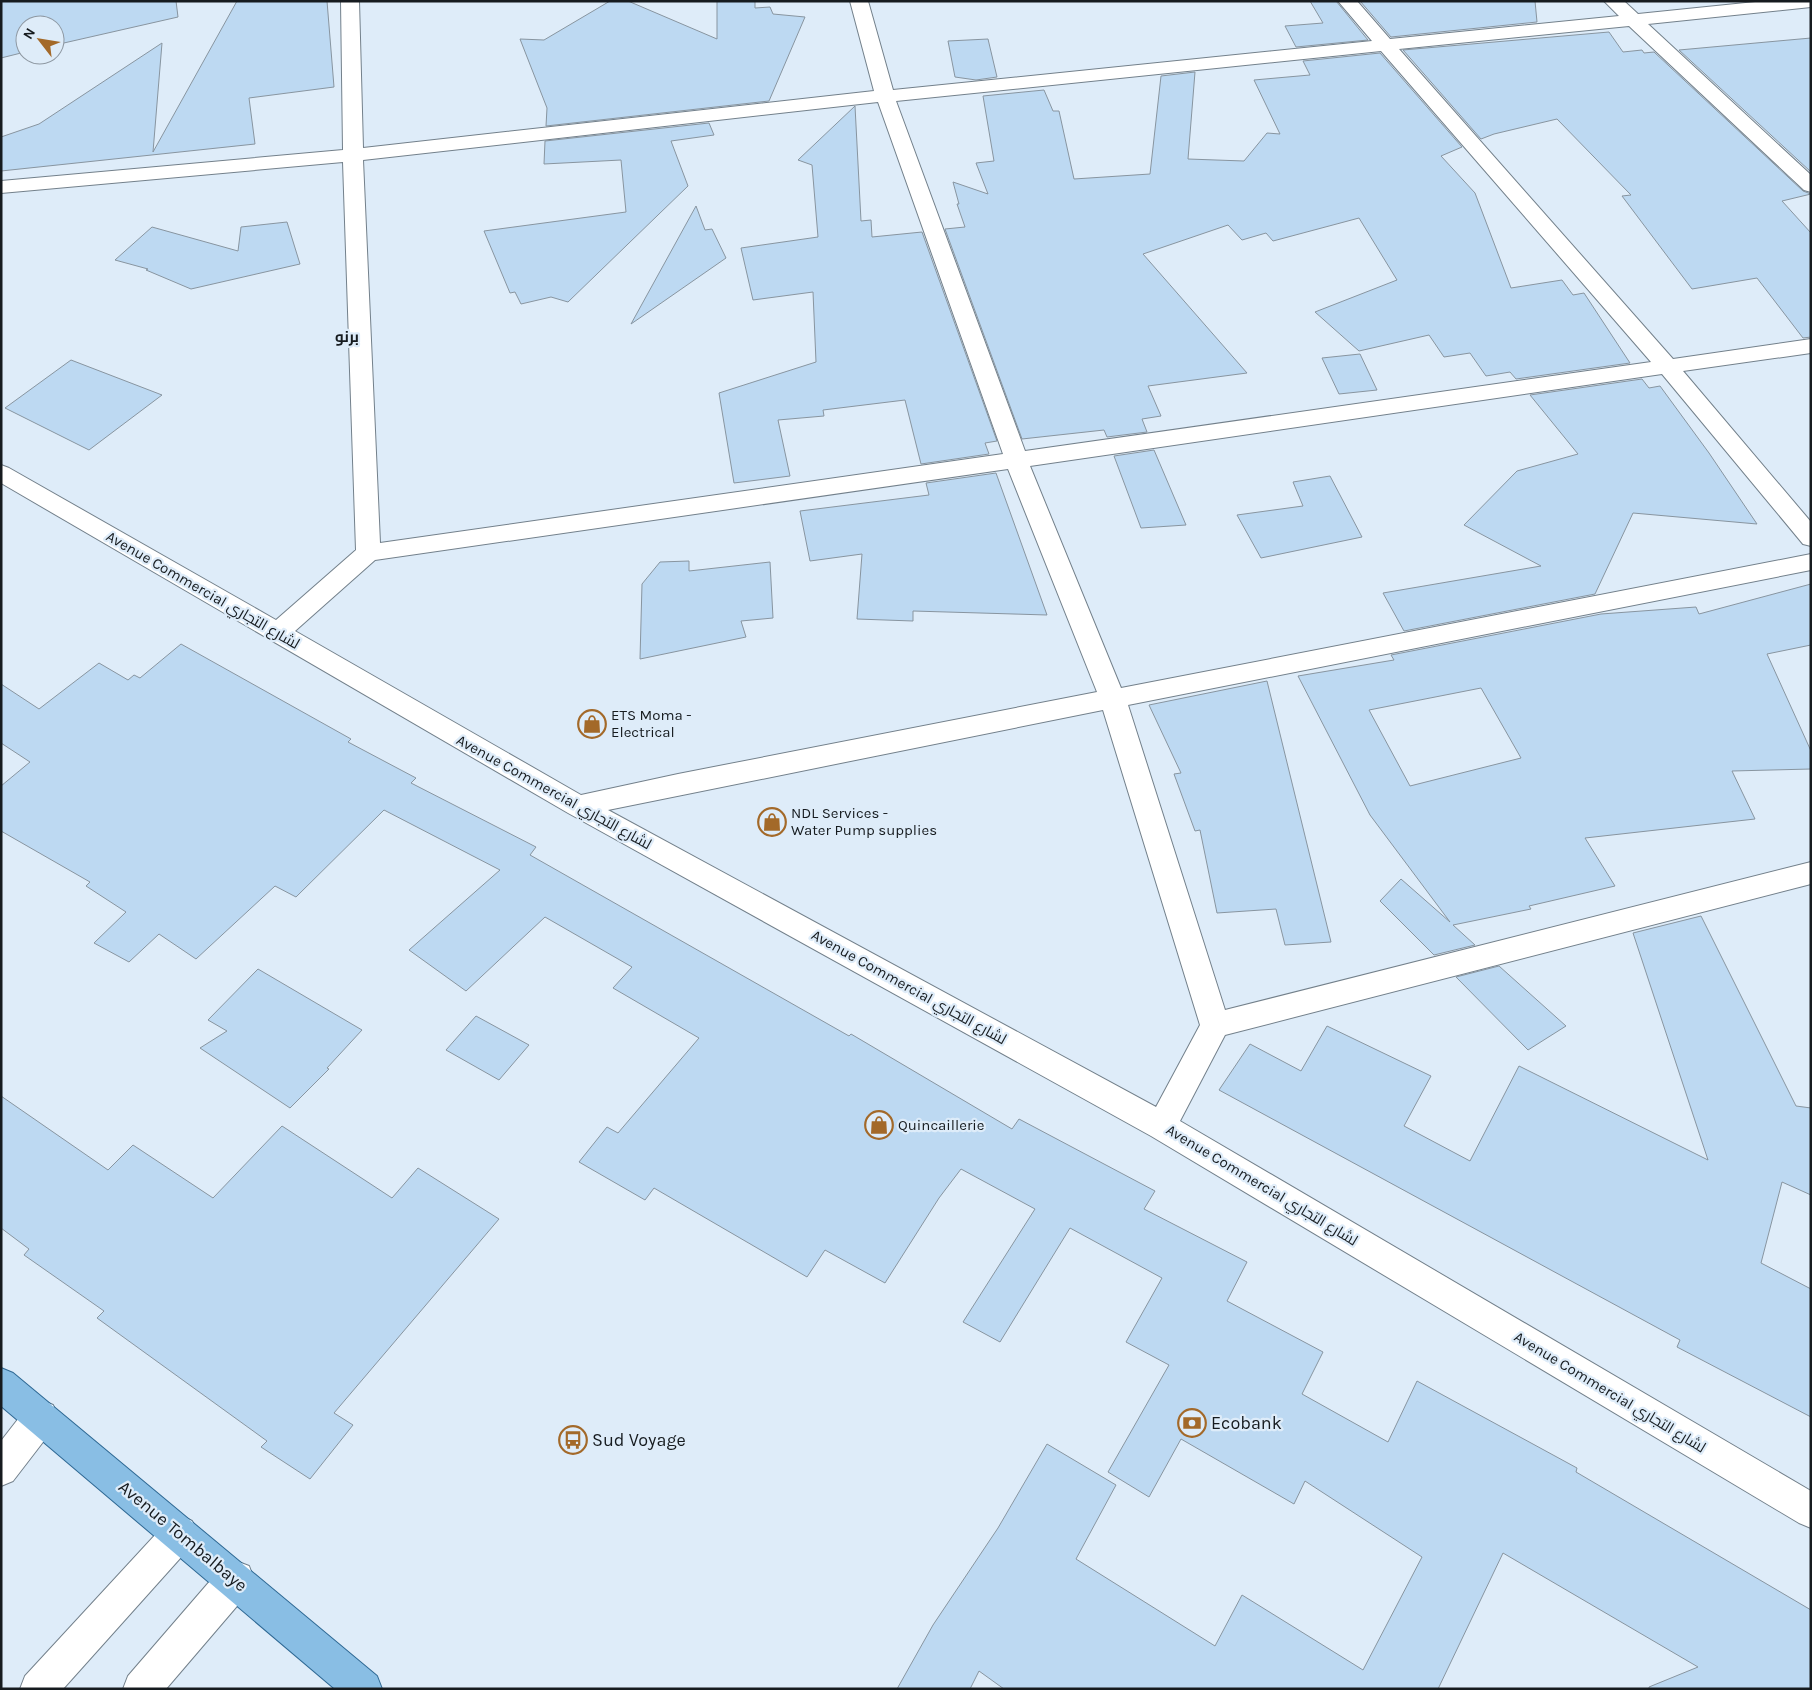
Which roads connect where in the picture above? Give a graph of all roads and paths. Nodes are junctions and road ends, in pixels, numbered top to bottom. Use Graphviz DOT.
graph roads {
  1 [pos="350,1"];
  2 [pos="859,1"];
  3 [pos="1347,1"];
  4 [pos="1613,1"];
  5 [pos="1811,2"];
  6 [pos="1632,20"];
  7 [pos="1387,45"];
  8 [pos="885,96"];
  9 [pos="353,155"];
  10 [pos="1811,186"];
  11 [pos="1,187"];
  12 [pos="1811,346"];
  13 [pos="1666,365"];
  14 [pos="1016,459"];
  15 [pos="1,473"];
  16 [pos="1811,538"];
  17 [pos="368,553"];
  18 [pos="1811,562"];
  19 [pos="277,633"];
  20 [pos="1113,700"];
  21 [pos="578,806"];
  22 [pos="1811,873"];
  23 [pos="1215,1025"];
  24 [pos="1162,1126"];
  25 [pos="1,1384"];
  26 [pos="40,1417"];
  27 [pos="1,1469"];
  28 [pos="1811,1511"];
  29 [pos="180,1534"];
  30 [pos="236,1579"];
  31 [pos="46,1686"];
  32 [pos="141,1689"];
  33 [pos="364,1689"];
  1 -- 9 [label="street"];
  2 -- 8 [label="street"];
  3 -- 7 [label="street"];
  4 -- 6 [label="street"];
  5 -- 6 [label="street"];
  6 -- 7 [label="street"];
  6 -- 10 [label="street"];
  7 -- 8 [label="street"];
  7 -- 13 [label="street"];
  8 -- 9 [label="street"];
  8 -- 14 [label="street"];
  9 -- 11 [label="street"];
  9 -- 17 [label="street"];
  12 -- 13 [label="street"];
  13 -- 14 [label="street"];
  13 -- 16 [label="street"];
  14 -- 17 [label="street"];
  14 -- 20 [label="street"];
  15 -- 19 [label="street, Avenue Commercial لشارع التجاري"];
  17 -- 19 [label="street"];
  18 -- 20 [label="street"];
  19 -- 21 [label="street, Avenue Commercial لشارع التجاري"];
  20 -- 21 [label="street"];
  20 -- 23 [label="street"];
  21 -- 24 [label="street, Avenue Commercial لشارع التجاري"];
  22 -- 23 [label="street"];
  23 -- 24 [label="street"];
  24 -- 28 [label="street, Avenue Commercial لشارع التجاري"];
  25 -- 26 [label="main road, Avenue Tombalbaye"];
  26 -- 27 [label="street"];
  26 -- 29 [label="main road, Avenue Tombalbaye"];
  29 -- 30 [label="main road, Avenue Tombalbaye"];
  29 -- 31 [label="street"];
  30 -- 32 [label="street"];
  30 -- 33 [label="main road, Avenue Tombalbaye"];
}
